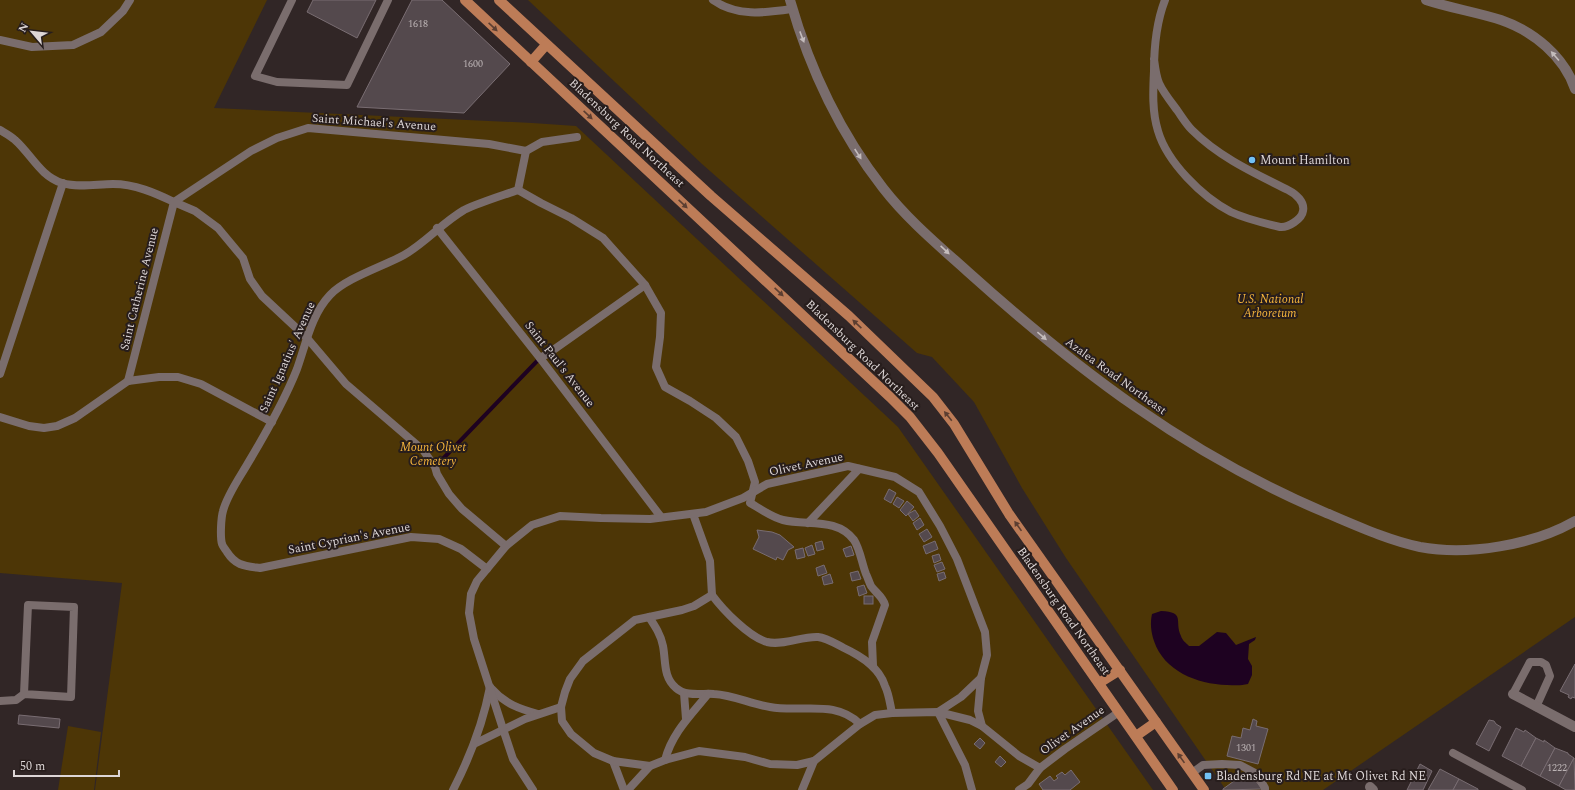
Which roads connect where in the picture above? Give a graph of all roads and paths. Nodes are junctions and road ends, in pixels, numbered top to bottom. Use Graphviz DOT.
graph roads {
  1 [pos="130,0"];
  2 [pos="292,0"];
  3 [pos="388,0"];
  4 [pos="465,0"];
  5 [pos="499,0"];
  6 [pos="713,0"];
  7 [pos="1165,0"];
  8 [pos="1426,0"];
  9 [pos="791,4"];
  10 [pos="0,40"];
  11 [pos="546,45"];
  12 [pos="1154,59"];
  13 [pos="531,62"];
  14 [pos="1575,89"];
  15 [pos="0,130"];
  16 [pos="577,137"];
  17 [pos="526,152"];
  18 [pos="62,183"];
  19 [pos="518,190"];
  20 [pos="174,202"];
  21 [pos="437,228"];
  22 [pos="645,285"];
  23 [pos="307,338"];
  24 [pos="540,358"];
  25 [pos="0,374"];
  26 [pos="128,381"];
  27 [pos="0,417"];
  28 [pos="272,422"];
  29 [pos="859,469"];
  30 [pos="753,492"];
  31 [pos="693,514"];
  32 [pos="661,517"];
  33 [pos="1575,521"];
  34 [pos="808,523"];
  35 [pos="506,546"];
  36 [pos="233,561"];
  37 [pos="487,569"];
  38 [pos="712,595"];
  39 [pos="648,617"];
  40 [pos="873,666"];
  41 [pos="1120,670"];
  42 [pos="981,678"];
  43 [pos="1099,683"];
  44 [pos="490,687"];
  45 [pos="24,694"];
  46 [pos="684,694"];
  47 [pos="708,694"];
  48 [pos="1513,694"];
  49 [pos="0,701"];
  50 [pos="561,707"];
  51 [pos="1536,707"];
  52 [pos="938,712"];
  53 [pos="1119,712"];
  54 [pos="892,713"];
  55 [pos="538,714"];
  56 [pos="686,719"];
  57 [pos="1156,722"];
  58 [pos="860,724"];
  59 [pos="982,726"];
  60 [pos="1575,727"];
  61 [pos="503,729"];
  62 [pos="1136,736"];
  63 [pos="474,744"];
  64 [pos="1453,753"];
  65 [pos="665,760"];
  66 [pos="613,761"];
  67 [pos="814,761"];
  68 [pos="650,766"];
  69 [pos="1040,768"];
  70 [pos="1192,773"];
  71 [pos="453,790"];
  72 [pos="532,790"];
  73 [pos="624,790"];
  74 [pos="628,790"];
  75 [pos="802,790"];
  76 [pos="972,790"];
  77 [pos="1019,790"];
  78 [pos="1174,790"];
  79 [pos="1204,790"];
  80 [pos="1265,790"];
  81 [pos="1522,790"];
  1 -- 10 [label="lane"];
  2 -- 3 [label="lane"];
  4 -- 13 [label="main road, Bladensburg Road Northeast, one-way"];
  5 -- 11 [label="main road, Bladensburg Road Northeast"];
  6 -- 9 [label="lane"];
  7 -- 12 [label="lane"];
  14 -- 8 [label="street, one-way"];
  9 -- 33 [label="street, Azalea Road Northeast, one-way"];
  11 -- 13 [label="main road"];
  41 -- 11 [label="main road, Bladensburg Road Northeast, one-way"];
  12 -- 12 [label="lane"];
  13 -- 43 [label="main road, Bladensburg Road Northeast, one-way"];
  15 -- 18 [label="lane"];
  16 -- 17 [label="lane"];
  17 -- 19 [label="lane"];
  17 -- 20 [label="lane, Saint Michael's Avenue"];
  18 -- 20 [label="lane"];
  18 -- 25 [label="lane"];
  19 -- 21 [label="lane, Saint Ignatius' Avenue"];
  19 -- 22 [label="lane"];
  20 -- 23 [label="lane"];
  20 -- 26 [label="lane, Saint Catherine Avenue"];
  21 -- 23 [label="lane, Saint Ignatius' Avenue"];
  21 -- 24 [label="lane, Saint Paul's Avenue"];
  22 -- 24 [label="lane"];
  22 -- 30 [label="lane"];
  23 -- 28 [label="lane, Saint Ignatius' Avenue"];
  23 -- 35 [label="lane"];
  24 -- 32 [label="lane, Saint Paul's Avenue"];
  26 -- 27 [label="lane"];
  26 -- 28 [label="lane"];
  28 -- 36 [label="lane, Saint Ignatius' Avenue"];
  29 -- 30 [label="lane, Olivet Avenue"];
  29 -- 34 [label="lane"];
  29 -- 42 [label="lane, Olivet Avenue"];
  30 -- 31 [label="lane, Olivet Avenue"];
  30 -- 34 [label="lane"];
  31 -- 32 [label="lane, Olivet Avenue"];
  31 -- 38 [label="lane"];
  32 -- 35 [label="lane, Olivet Avenue"];
  34 -- 40 [label="lane"];
  35 -- 37 [label="lane, Olivet Avenue"];
  36 -- 37 [label="lane, Saint Cyprian's Avenue"];
  37 -- 44 [label="lane, Olivet Avenue"];
  38 -- 39 [label="lane"];
  38 -- 40 [label="lane"];
  39 -- 46 [label="lane"];
  39 -- 50 [label="lane"];
  40 -- 54 [label="lane"];
  41 -- 43 [label="main road"];
  41 -- 57 [label="main road, Bladensburg Road Northeast"];
  42 -- 52 [label="lane"];
  42 -- 59 [label="lane, Olivet Avenue"];
  43 -- 53 [label="main road, Bladensburg Road Northeast"];
  44 -- 55 [label="lane"];
  44 -- 61 [label="lane, Olivet Avenue"];
  44 -- 63 [label="lane"];
  45 -- 45 [label="lane"];
  45 -- 49 [label="lane"];
  46 -- 47 [label="lane"];
  46 -- 56 [label="lane"];
  47 -- 56 [label="lane"];
  47 -- 58 [label="lane"];
  48 -- 51 [label="street"];
  48 -- 51 [label="lane"];
  50 -- 55 [label="lane"];
  50 -- 66 [label="lane"];
  51 -- 60 [label="street"];
  52 -- 54 [label="lane"];
  52 -- 59 [label="lane"];
  52 -- 76 [label="lane"];
  53 -- 62 [label="main road, Bladensburg Road Northeast"];
  53 -- 69 [label="lane, Olivet Avenue"];
  54 -- 58 [label="lane"];
  55 -- 61 [label="lane"];
  56 -- 65 [label="lane"];
  57 -- 62 [label="main road"];
  70 -- 57 [label="main road, Bladensburg Road Northeast, one-way"];
  58 -- 67 [label="lane"];
  59 -- 69 [label="lane, Olivet Avenue"];
  61 -- 63 [label="lane"];
  61 -- 72 [label="lane, Olivet Avenue"];
  62 -- 78 [label="main road, Bladensburg Road Northeast"];
  63 -- 71 [label="lane"];
  64 -- 81 [label="lane"];
  65 -- 67 [label="lane"];
  65 -- 68 [label="lane"];
  66 -- 68 [label="lane"];
  66 -- 73 [label="lane"];
  67 -- 75 [label="lane"];
  68 -- 74 [label="lane"];
  69 -- 77 [label="lane"];
  70 -- 79 [label="main road, Bladensburg Road Northeast"];
  70 -- 80 [label="lane"];
}
